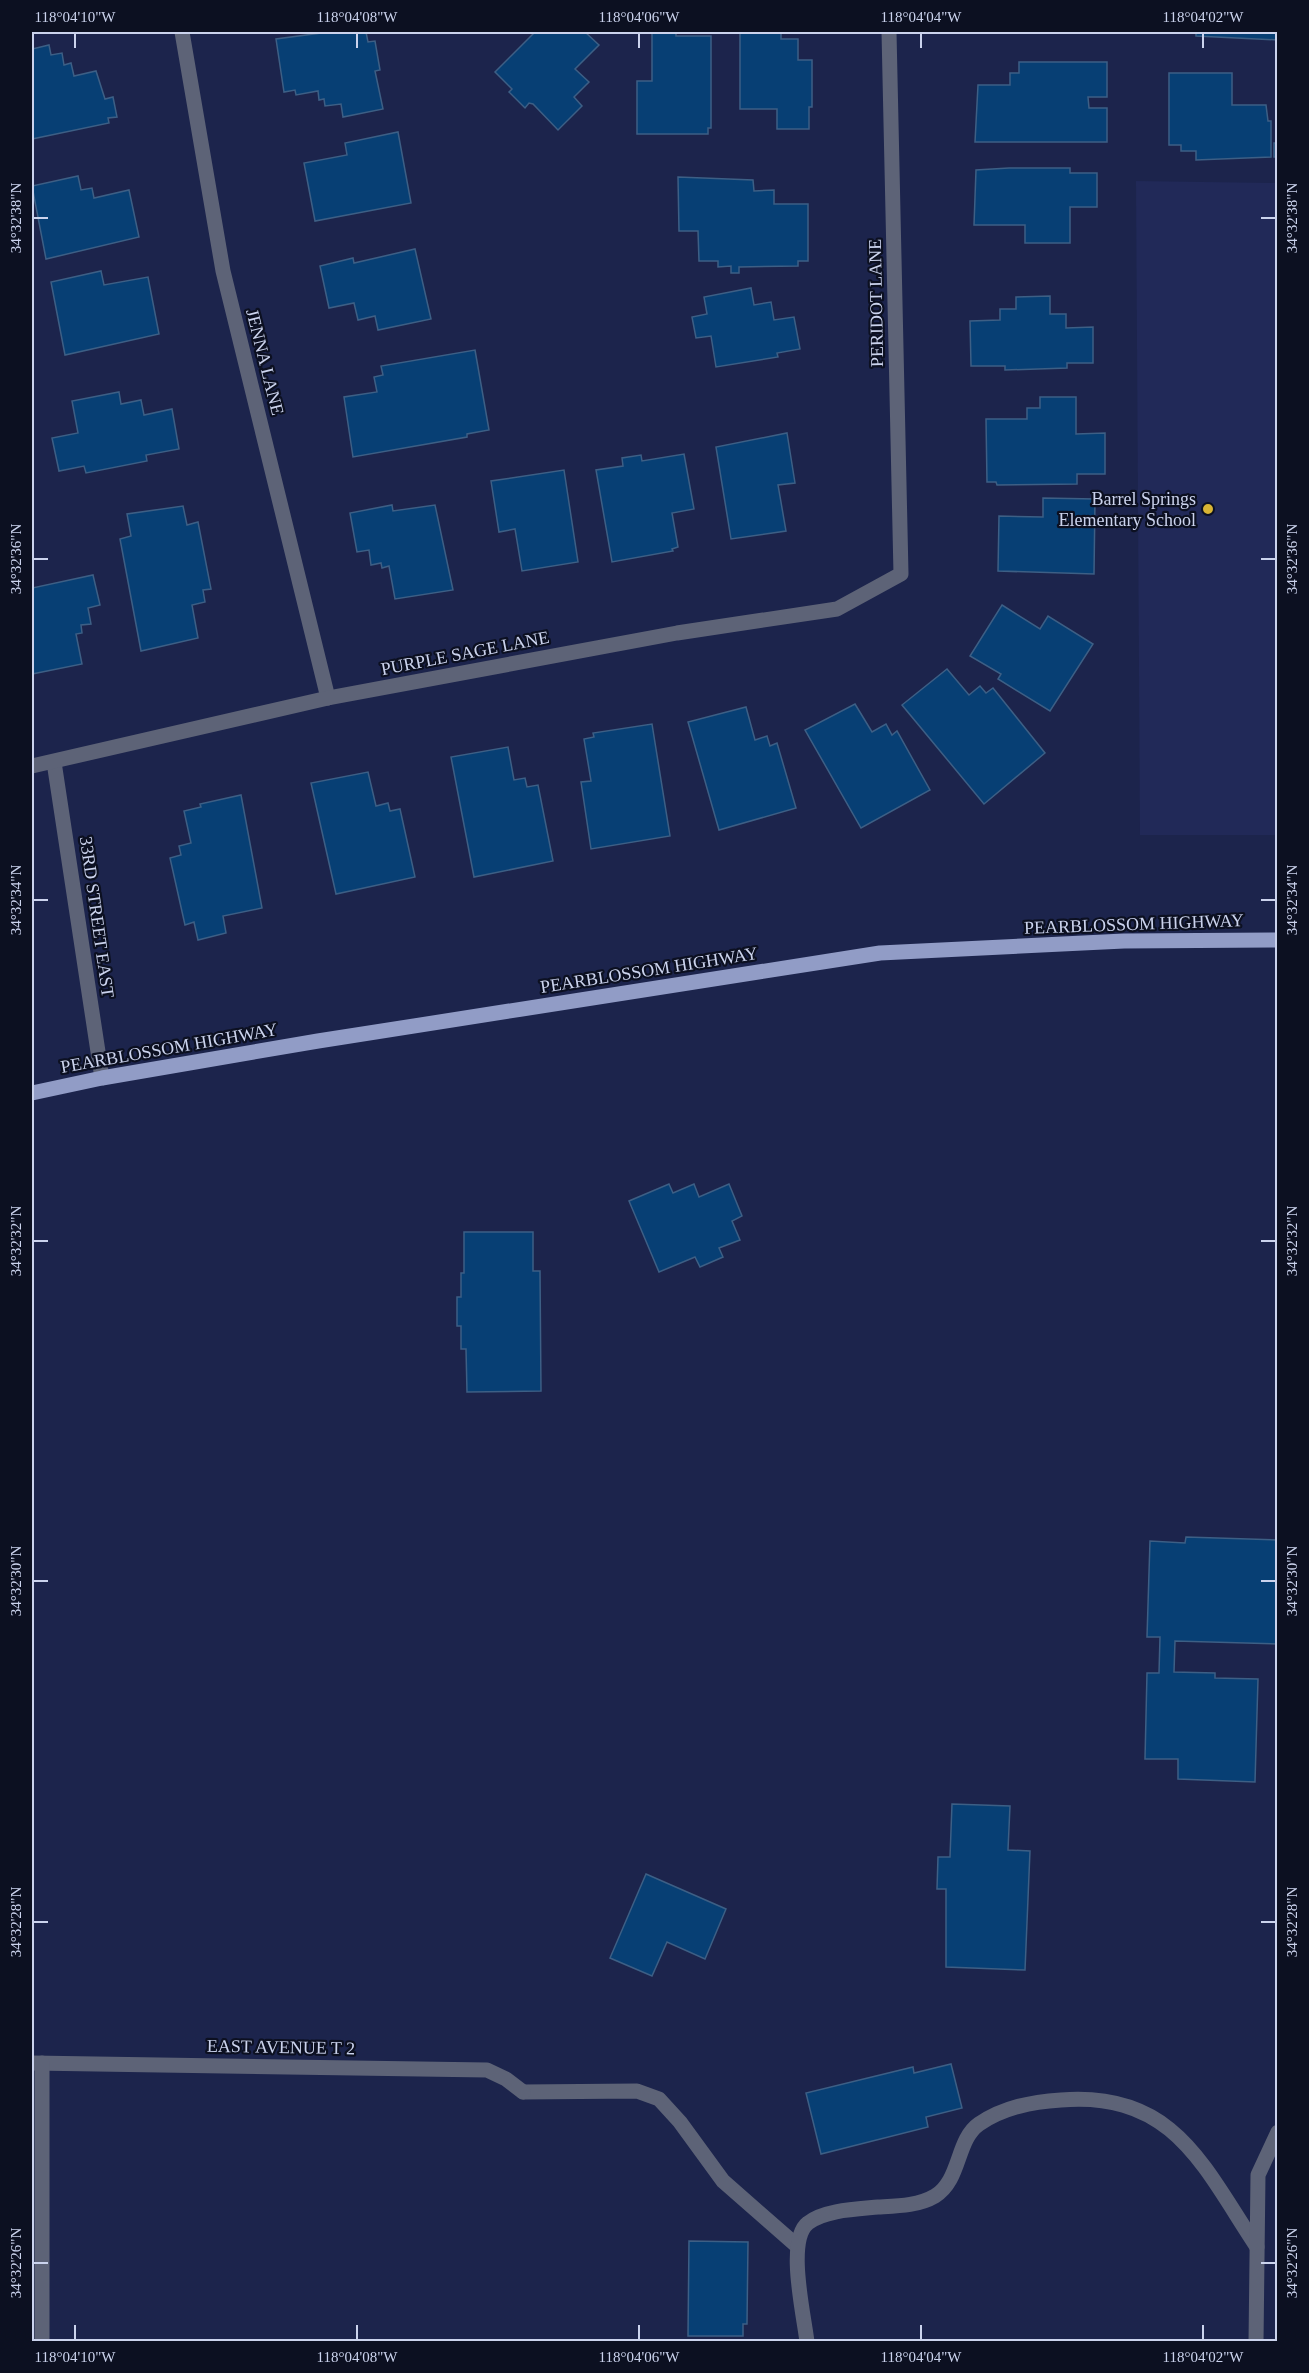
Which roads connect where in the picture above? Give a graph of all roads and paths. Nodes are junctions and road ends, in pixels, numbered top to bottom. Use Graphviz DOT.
graph roads {
  1 [pos="182,32"];
  2 [pos="889,32"];
  3 [pos="901,574"];
  4 [pos="328,698"];
  5 [pos="54,762"];
  6 [pos="32,766"];
  7 [pos="1278,940"];
  8 [pos="102,1078"];
  9 [pos="32,1093"];
  10 [pos="37,2063"];
  11 [pos="1278,2132"];
  12 [pos="796,2245"];
  13 [pos="1257,2247"];
  14 [pos="42,2342"];
  15 [pos="807,2342"];
  16 [pos="1256,2342"];
  1 -- 4 [label="street, JENNA LANE"];
  2 -- 3 [label="street, PERIDOT LANE"];
  3 -- 4 [label="street, PURPLE SAGE LANE"];
  4 -- 5 [label="street, PURPLE SAGE LANE"];
  5 -- 6 [label="street, PURPLE SAGE LANE"];
  5 -- 8 [label="street, 33RD STREET EAST"];
  7 -- 8 [label="main road, PEARBLOSSOM HIGHWAY"];
  8 -- 9 [label="main road, PEARBLOSSOM HIGHWAY"];
  10 -- 12 [label="street, EAST AVENUE T 2"];
  10 -- 14 [label="street"];
  11 -- 13 [label="street"];
  12 -- 13 [label="street"];
  12 -- 15 [label="street"];
  13 -- 16 [label="street"];
}
